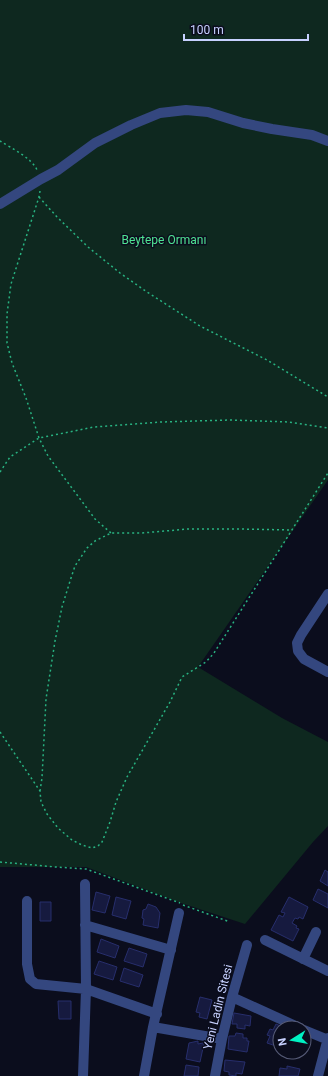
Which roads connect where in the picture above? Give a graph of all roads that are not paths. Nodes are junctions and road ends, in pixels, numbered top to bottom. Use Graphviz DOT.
graph roads {
  1 [pos="328,141"];
  2 [pos="0,204"];
  3 [pos="328,594"];
  4 [pos="328,672"];
  5 [pos="85,884"];
  6 [pos="27,901"];
  7 [pos="179,913"];
  8 [pos="85,925"];
  9 [pos="316,932"];
  10 [pos="265,940"];
  11 [pos="247,945"];
  12 [pos="171,950"];
  13 [pos="303,959"];
  14 [pos="328,971"];
  15 [pos="86,989"];
  16 [pos="232,997"];
  17 [pos="157,1014"];
  18 [pos="282,1020"];
  19 [pos="153,1027"];
  20 [pos="312,1033"];
  21 [pos="222,1039"];
  22 [pos="328,1039"];
  23 [pos="84,1076"];
  24 [pos="144,1076"];
  25 [pos="215,1076"];
  26 [pos="318,1076"];
  1 -- 2 [label="street"];
  3 -- 4 [label="street"];
  5 -- 8 [label="street"];
  6 -- 15 [label="street"];
  7 -- 12 [label="street"];
  8 -- 12 [label="street"];
  8 -- 15 [label="street"];
  9 -- 13 [label="street"];
  10 -- 13 [label="street"];
  11 -- 16 [label="street, Yeni Ladin Sitesi"];
  12 -- 17 [label="street"];
  13 -- 14 [label="street"];
  15 -- 17 [label="street"];
  15 -- 23 [label="street"];
  16 -- 18 [label="street"];
  16 -- 21 [label="street, Yeni Ladin Sitesi"];
  17 -- 19 [label="street"];
  19 -- 21 [label="street"];
  19 -- 24 [label="street"];
  20 -- 22 [label="street"];
  21 -- 25 [label="street, Yeni Ladin Sitesi"];
  22 -- 26 [label="street"];
}
